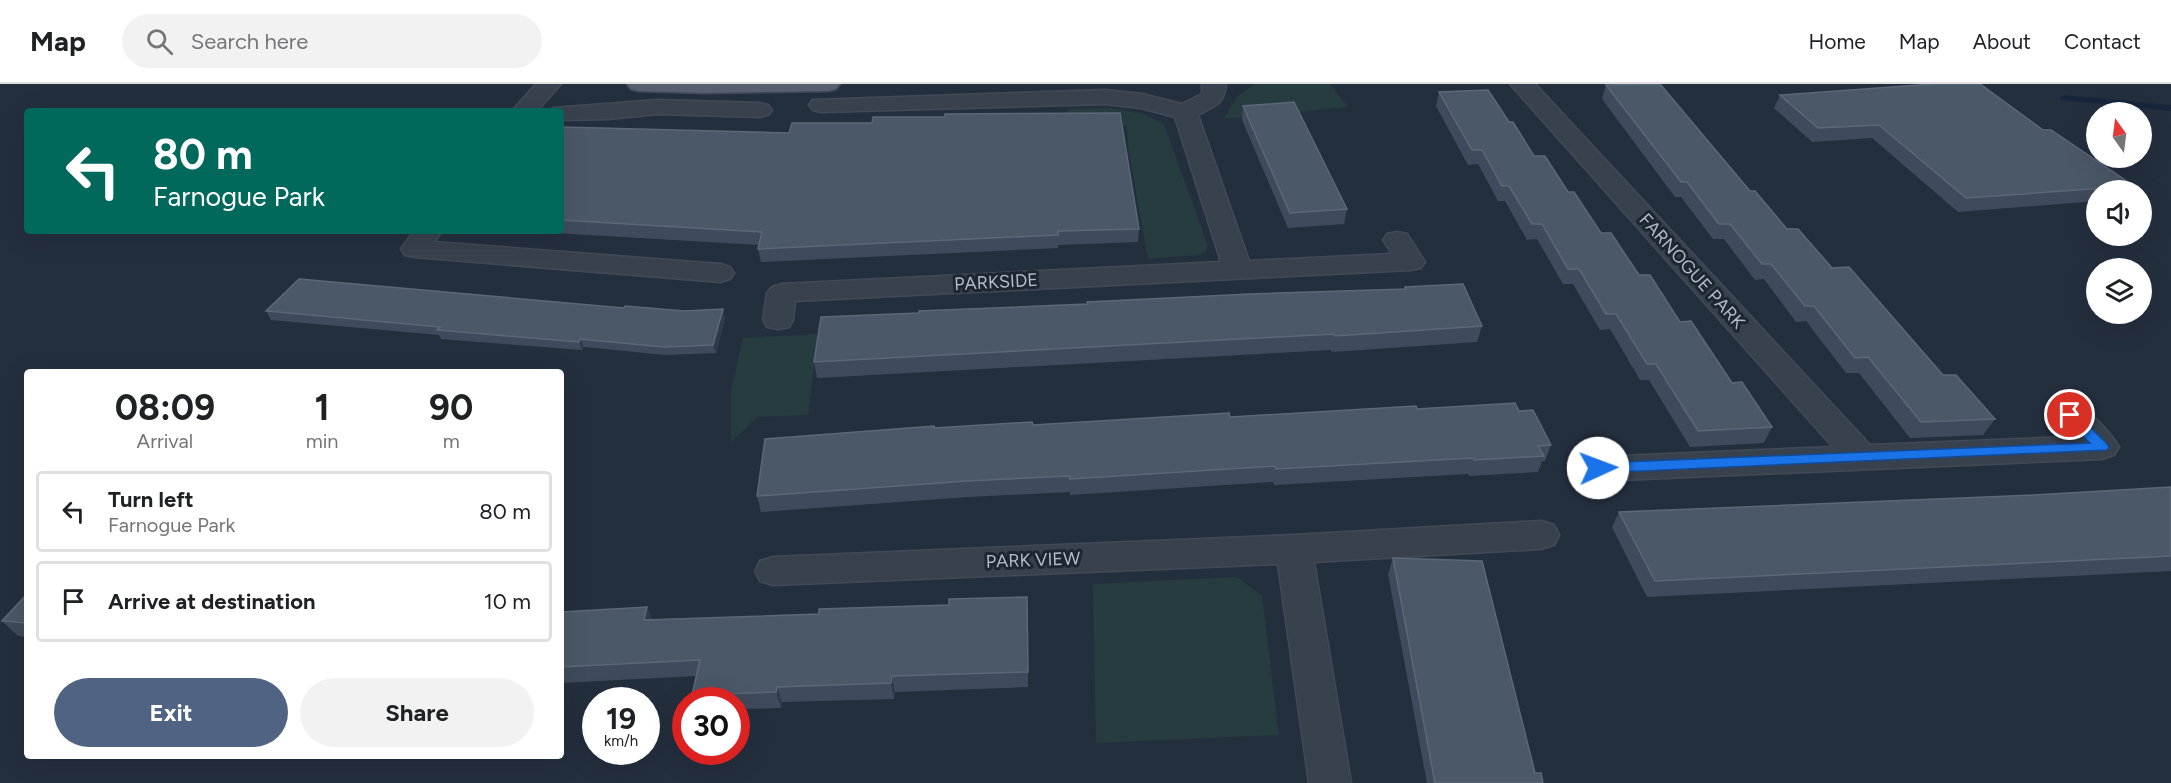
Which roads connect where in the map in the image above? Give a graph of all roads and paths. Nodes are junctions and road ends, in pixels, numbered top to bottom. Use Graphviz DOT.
graph roads {
  1 [pos="549,84"];
  2 [pos="639,84"];
  3 [pos="1214,84"];
  4 [pos="1522,84"];
  5 [pos="825,95"];
  6 [pos="527,108"];
  7 [pos="760,110"];
  8 [pos="1185,112"];
  9 [pos="564,113"];
  10 [pos="426,234"];
  11 [pos="1397,240"];
  12 [pos="1238,270"];
  13 [pos="720,273"];
  14 [pos="778,321"];
  15 [pos="2070,415"];
  16 [pos="1862,459"];
  17 [pos="1598,468"];
  18 [pos="1541,535"];
  19 [pos="1293,549"];
  20 [pos="773,571"];
  21 [pos="1330,783"];
  1 -- 6 [label="street"];
  2 -- 5 [label="main road"];
  3 -- 8 [label="street"];
  4 -- 16 [label="street, FARNOGUE PARK"];
  5 -- 8 [label="street"];
  7 -- 9 [label="street"];
  8 -- 12 [label="street"];
  10 -- 13 [label="street"];
  11 -- 12 [label="street, PARKSIDE"];
  12 -- 14 [label="street, PARKSIDE"];
  15 -- 16 [label="street"];
  16 -- 17 [label="street"];
  18 -- 19 [label="street, PARK VIEW"];
  19 -- 20 [label="street, PARK VIEW"];
  19 -- 21 [label="street"];
}
